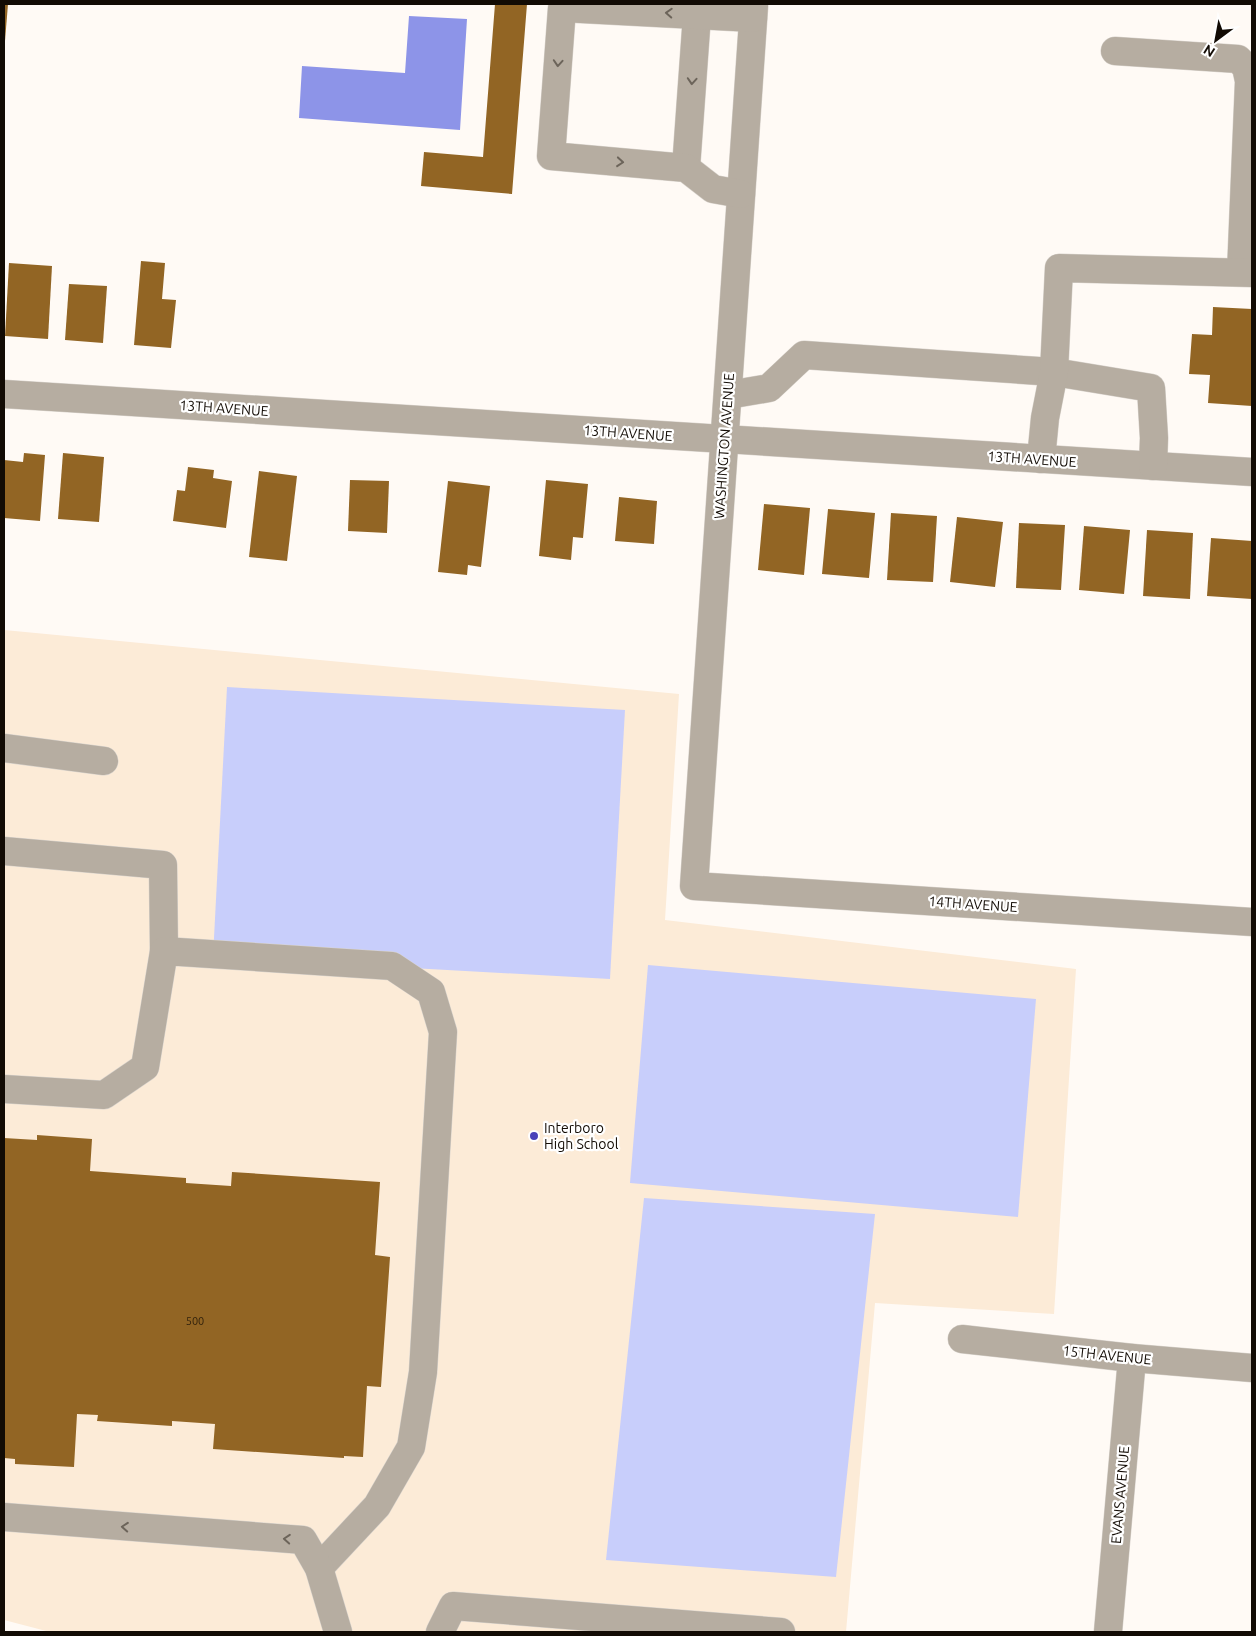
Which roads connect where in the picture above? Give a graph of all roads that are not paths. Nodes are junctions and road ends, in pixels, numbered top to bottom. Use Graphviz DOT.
graph roads {
  1 [pos="697,15"];
  2 [pos="1115,51"];
  3 [pos="686,168"];
  4 [pos="741,194"];
  5 [pos="1247,272"];
  6 [pos="1054,372"];
  7 [pos="4,394"];
  8 [pos="728,395"];
  9 [pos="725,439"];
  10 [pos="1041,459"];
  11 [pos="1153,466"];
  12 [pos="1252,472"];
  13 [pos="4,748"];
  14 [pos="104,761"];
  15 [pos="4,851"];
  16 [pos="694,886"];
  17 [pos="1252,922"];
  18 [pos="164,951"];
  19 [pos="4,1089"];
  20 [pos="962,1339"];
  21 [pos="1132,1358"];
  22 [pos="1252,1368"];
  23 [pos="4,1517"];
  24 [pos="319,1568"];
  25 [pos="610,1626"];
  26 [pos="338,1632"];
  27 [pos="440,1632"];
  28 [pos="781,1632"];
  29 [pos="1108,1632"];
  1 -- 3 [label="street, one-way"];
  1 -- 3 [label="street, one-way"];
  1 -- 4 [label="street, WASHINGTON AVENUE"];
  2 -- 5 [label="street"];
  3 -- 4 [label="street"];
  4 -- 8 [label="street, WASHINGTON AVENUE"];
  5 -- 6 [label="street"];
  6 -- 8 [label="street"];
  6 -- 10 [label="street"];
  6 -- 11 [label="street"];
  7 -- 9 [label="street, 13TH AVENUE"];
  8 -- 9 [label="street, WASHINGTON AVENUE"];
  9 -- 10 [label="street, 13TH AVENUE"];
  9 -- 16 [label="street, WASHINGTON AVENUE"];
  10 -- 11 [label="street, 13TH AVENUE"];
  11 -- 12 [label="street, 13TH AVENUE"];
  13 -- 14 [label="street"];
  15 -- 18 [label="street"];
  16 -- 17 [label="street, 14TH AVENUE"];
  18 -- 19 [label="street"];
  18 -- 24 [label="street"];
  20 -- 21 [label="street, 15TH AVENUE"];
  21 -- 22 [label="street, 15TH AVENUE"];
  21 -- 29 [label="street, EVANS AVENUE"];
  24 -- 23 [label="street, one-way"];
  24 -- 26 [label="street"];
  25 -- 27 [label="street"];
  25 -- 28 [label="street"];
}
